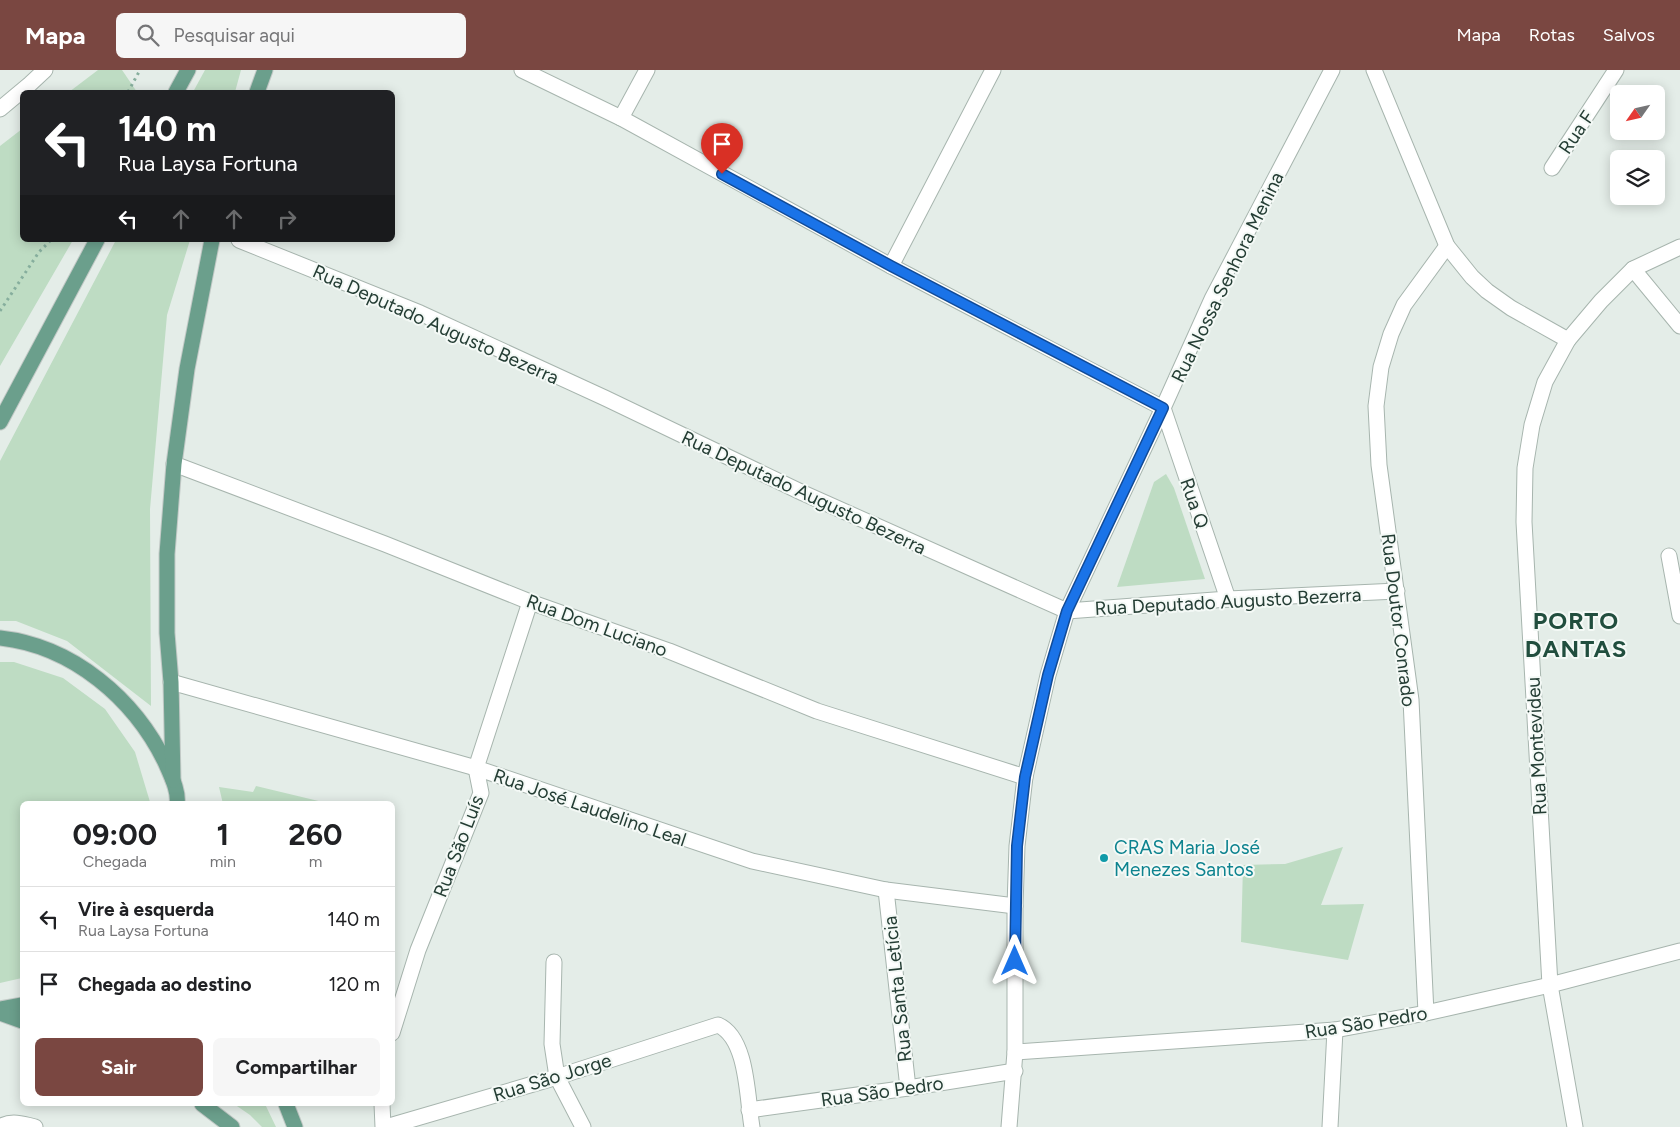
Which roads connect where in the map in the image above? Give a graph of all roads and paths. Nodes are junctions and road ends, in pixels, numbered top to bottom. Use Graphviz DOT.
graph roads {
  1 [pos="45,70"];
  2 [pos="140,70"];
  3 [pos="188,70"];
  4 [pos="265,70"];
  5 [pos="522,70"];
  6 [pos="647,70"];
  7 [pos="993,70"];
  8 [pos="1332,70"];
  9 [pos="1374,70"];
  10 [pos="1616,70"];
  11 [pos="178,89"];
  12 [pos="23,90"];
  13 [pos="129,90"];
  14 [pos="258,90"];
  15 [pos="20,92"];
  16 [pos="0,109"];
  17 [pos="621,118"];
  18 [pos="1552,168"];
  19 [pos="50,242"];
  20 [pos="96,242"];
  21 [pos="212,242"];
  22 [pos="244,242"];
  23 [pos="1447,246"];
  24 [pos="1680,247"];
  25 [pos="891,266"];
  26 [pos="1633,269"];
  27 [pos="0,311"];
  28 [pos="1680,326"];
  29 [pos="1568,340"];
  30 [pos="1163,408"];
  31 [pos="0,422"];
  32 [pos="174,464"];
  33 [pos="1669,556"];
  34 [pos="1397,591"];
  35 [pos="1228,598"];
  36 [pos="530,602"];
  37 [pos="1067,611"];
  38 [pos="1680,616"];
  39 [pos="0,638"];
  40 [pos="171,682"];
  41 [pos="476,768"];
  42 [pos="1025,777"];
  43 [pos="173,780"];
  44 [pos="178,801"];
  45 [pos="886,890"];
  46 [pos="1015,906"];
  47 [pos="1680,951"];
  48 [pos="554,962"];
  49 [pos="1550,984"];
  50 [pos="20,1005"];
  51 [pos="0,1009"];
  52 [pos="0,1013"];
  53 [pos="1426,1013"];
  54 [pos="20,1020"];
  55 [pos="395,1023"];
  56 [pos="1335,1030"];
  57 [pos="1016,1052"];
  58 [pos="1015,1071"];
  59 [pos="556,1077"];
  60 [pos="908,1088"];
  61 [pos="205,1106"];
  62 [pos="287,1106"];
  63 [pos="382,1106"];
  64 [pos="749,1110"];
  65 [pos="0,1127"];
  66 [pos="35,1127"];
  67 [pos="232,1127"];
  68 [pos="295,1127"];
  69 [pos="384,1127"];
  70 [pos="583,1127"];
  71 [pos="752,1127"];
  72 [pos="1010,1127"];
  73 [pos="1330,1127"];
  74 [pos="1575,1127"];
  1 -- 12 [label="street"];
  2 -- 13 [label="path"];
  3 -- 11 [label="main road"];
  4 -- 14 [label="main road"];
  5 -- 17 [label="street"];
  6 -- 17 [label="street"];
  7 -- 25 [label="street"];
  8 -- 30 [label="street, Rua Nossa Senhora Menina"];
  9 -- 23 [label="street"];
  10 -- 18 [label="street, Rua F"];
  15 -- 16 [label="street"];
  17 -- 25 [label="street"];
  19 -- 27 [label="path"];
  20 -- 31 [label="main road"];
  21 -- 32 [label="main road"];
  22 -- 37 [label="street, Rua Deputado Augusto Bezerra"];
  23 -- 29 [label="street"];
  23 -- 34 [label="street, Rua Doutor Conrado"];
  24 -- 26 [label="street, Rua Montevideu"];
  25 -- 30 [label="street"];
  26 -- 28 [label="street"];
  26 -- 29 [label="street, Rua Montevideu"];
  29 -- 49 [label="street, Rua Montevideu"];
  30 -- 35 [label="street, Rua Q"];
  30 -- 37 [label="street, Rua Nossa Senhora Menina"];
  32 -- 36 [label="street, Rua Dom Luciano"];
  32 -- 40 [label="main road"];
  33 -- 38 [label="street"];
  34 -- 35 [label="street, Rua Deputado Augusto Bezerra"];
  34 -- 53 [label="street, Rua Doutor Conrado"];
  35 -- 37 [label="street, Rua Deputado Augusto Bezerra"];
  36 -- 41 [label="street, Rua São Luís"];
  36 -- 42 [label="street, Rua Dom Luciano"];
  37 -- 42 [label="street, Rua Nossa Senhora Menina"];
  39 -- 43 [label="main road"];
  40 -- 41 [label="street, Rua José Laudelino Leal"];
  40 -- 43 [label="main road"];
  41 -- 45 [label="street, Rua José Laudelino Leal"];
  41 -- 55 [label="street, Rua São Luís"];
  42 -- 46 [label="street, Rua Nossa Senhora Menina"];
  43 -- 44 [label="main road"];
  45 -- 46 [label="street, Rua José Laudelino Leal"];
  45 -- 60 [label="street, Rua Santa Letícia"];
  46 -- 57 [label="street, Rua Nossa Senhora Menina"];
  47 -- 49 [label="street, Rua São Pedro"];
  48 -- 59 [label="street"];
  49 -- 53 [label="street, Rua São Pedro"];
  49 -- 74 [label="street, Rua Montevideu"];
  50 -- 51 [label="main road"];
  52 -- 54 [label="main road"];
  53 -- 56 [label="street, Rua São Pedro"];
  56 -- 57 [label="street, Rua São Pedro"];
  56 -- 73 [label="street"];
  57 -- 58 [label="street, Rua Nossa Senhora Menina"];
  58 -- 60 [label="street, Rua São Pedro"];
  58 -- 72 [label="street, Rua Nossa Senhora Menina"];
  59 -- 64 [label="street, Rua São Jorge"];
  59 -- 69 [label="street, Rua São Jorge"];
  59 -- 70 [label="street"];
  60 -- 64 [label="street, Rua São Pedro"];
  61 -- 67 [label="main road"];
  62 -- 68 [label="main road"];
  63 -- 69 [label="street"];
  64 -- 71 [label="street"];
  65 -- 66 [label="street"];
}
